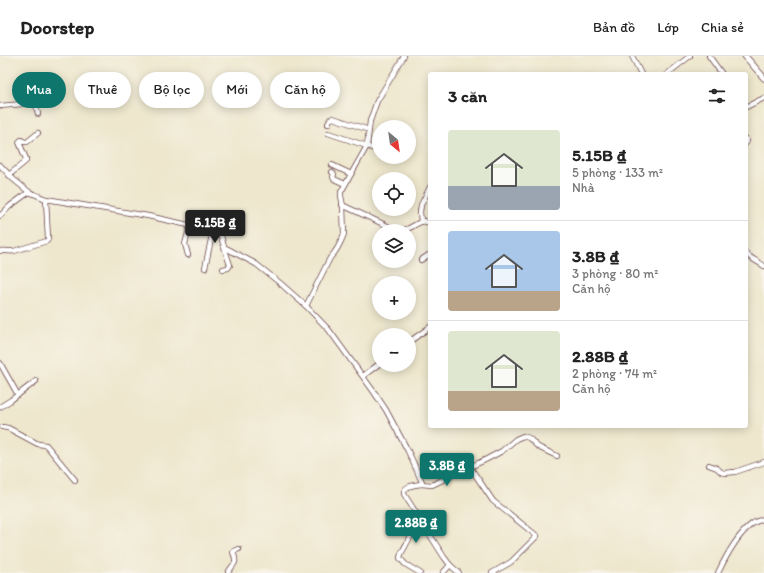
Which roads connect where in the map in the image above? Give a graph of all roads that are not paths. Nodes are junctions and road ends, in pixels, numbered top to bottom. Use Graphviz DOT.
graph roads {
  1 [pos="404,56"];
  2 [pos="632,56"];
  3 [pos="690,56"];
  4 [pos="709,56"];
  5 [pos="745,56"];
  6 [pos="640,72"];
  7 [pos="670,72"];
  8 [pos="721,72"];
  9 [pos="764,78"];
  10 [pos="764,98"];
  11 [pos="0,106"];
  12 [pos="748,106"];
  13 [pos="38,114"];
  14 [pos="328,124"];
  15 [pos="369,130"];
  16 [pos="38,133"];
  17 [pos="328,133"];
  18 [pos="367,146"];
  19 [pos="372,148"];
  20 [pos="0,165"];
  21 [pos="332,165"];
  22 [pos="332,172"];
  23 [pos="351,174"];
  24 [pos="9,175"];
  25 [pos="345,184"];
  26 [pos="428,191"];
  27 [pos="29,192"];
  28 [pos="46,199"];
  29 [pos="342,205"];
  30 [pos="0,216"];
  31 [pos="421,222"];
  32 [pos="428,222"];
  33 [pos="190,226"];
  34 [pos="213,230"];
  35 [pos="224,246"];
  36 [pos="0,250"];
  37 [pos="188,255"];
  38 [pos="428,255"];
  39 [pos="748,256"];
  40 [pos="421,260"];
  41 [pos="763,264"];
  42 [pos="205,268"];
  43 [pos="223,269"];
  44 [pos="306,306"];
  45 [pos="428,328"];
  46 [pos="416,337"];
  47 [pos="0,363"];
  48 [pos="372,369"];
  49 [pos="363,376"];
  50 [pos="36,381"];
  51 [pos="18,395"];
  52 [pos="0,407"];
  53 [pos="1,427"];
  54 [pos="557,456"];
  55 [pos="764,462"];
  56 [pos="709,465"];
  57 [pos="470,467"];
  58 [pos="75,480"];
  59 [pos="421,484"];
  60 [pos="416,514"];
  61 [pos="388,516"];
  62 [pos="764,519"];
  63 [pos="413,531"];
  64 [pos="240,549"];
  65 [pos="450,565"];
  66 [pos="228,573"];
  67 [pos="420,573"];
  68 [pos="443,573"];
  69 [pos="459,573"];
  70 [pos="492,573"];
  71 [pos="718,573"];
  1 -- 15 [label="street"];
  2 -- 6 [label="street"];
  3 -- 7 [label="street"];
  4 -- 8 [label="street"];
  5 -- 9 [label="street"];
  10 -- 12 [label="street"];
  11 -- 13 [label="street"];
  14 -- 15 [label="street"];
  15 -- 18 [label="street"];
  16 -- 24 [label="street"];
  17 -- 18 [label="street"];
  18 -- 19 [label="street"];
  18 -- 23 [label="street"];
  20 -- 24 [label="street"];
  21 -- 23 [label="street"];
  22 -- 25 [label="street"];
  23 -- 25 [label="street"];
  24 -- 27 [label="street"];
  25 -- 29 [label="street"];
  26 -- 31 [label="street"];
  27 -- 28 [label="street"];
  27 -- 30 [label="street"];
  28 -- 33 [label="street"];
  28 -- 36 [label="street"];
  29 -- 31 [label="street"];
  29 -- 44 [label="street"];
  31 -- 32 [label="street"];
  33 -- 34 [label="street"];
  33 -- 37 [label="street"];
  34 -- 35 [label="street"];
  34 -- 42 [label="street"];
  35 -- 43 [label="street"];
  35 -- 44 [label="street"];
  38 -- 40 [label="street"];
  39 -- 41 [label="street"];
  44 -- 49 [label="street"];
  45 -- 46 [label="street"];
  47 -- 51 [label="street"];
  48 -- 49 [label="street"];
  49 -- 59 [label="street"];
  50 -- 51 [label="street"];
  51 -- 52 [label="street"];
  53 -- 58 [label="street"];
  54 -- 57 [label="street"];
  55 -- 56 [label="street"];
  57 -- 59 [label="street"];
  57 -- 70 [label="street"];
  59 -- 60 [label="street"];
  60 -- 63 [label="street"];
  60 -- 65 [label="street"];
  61 -- 63 [label="street"];
  62 -- 71 [label="street"];
  63 -- 67 [label="street"];
  64 -- 66 [label="street"];
  65 -- 68 [label="street"];
  65 -- 69 [label="street"];
}
